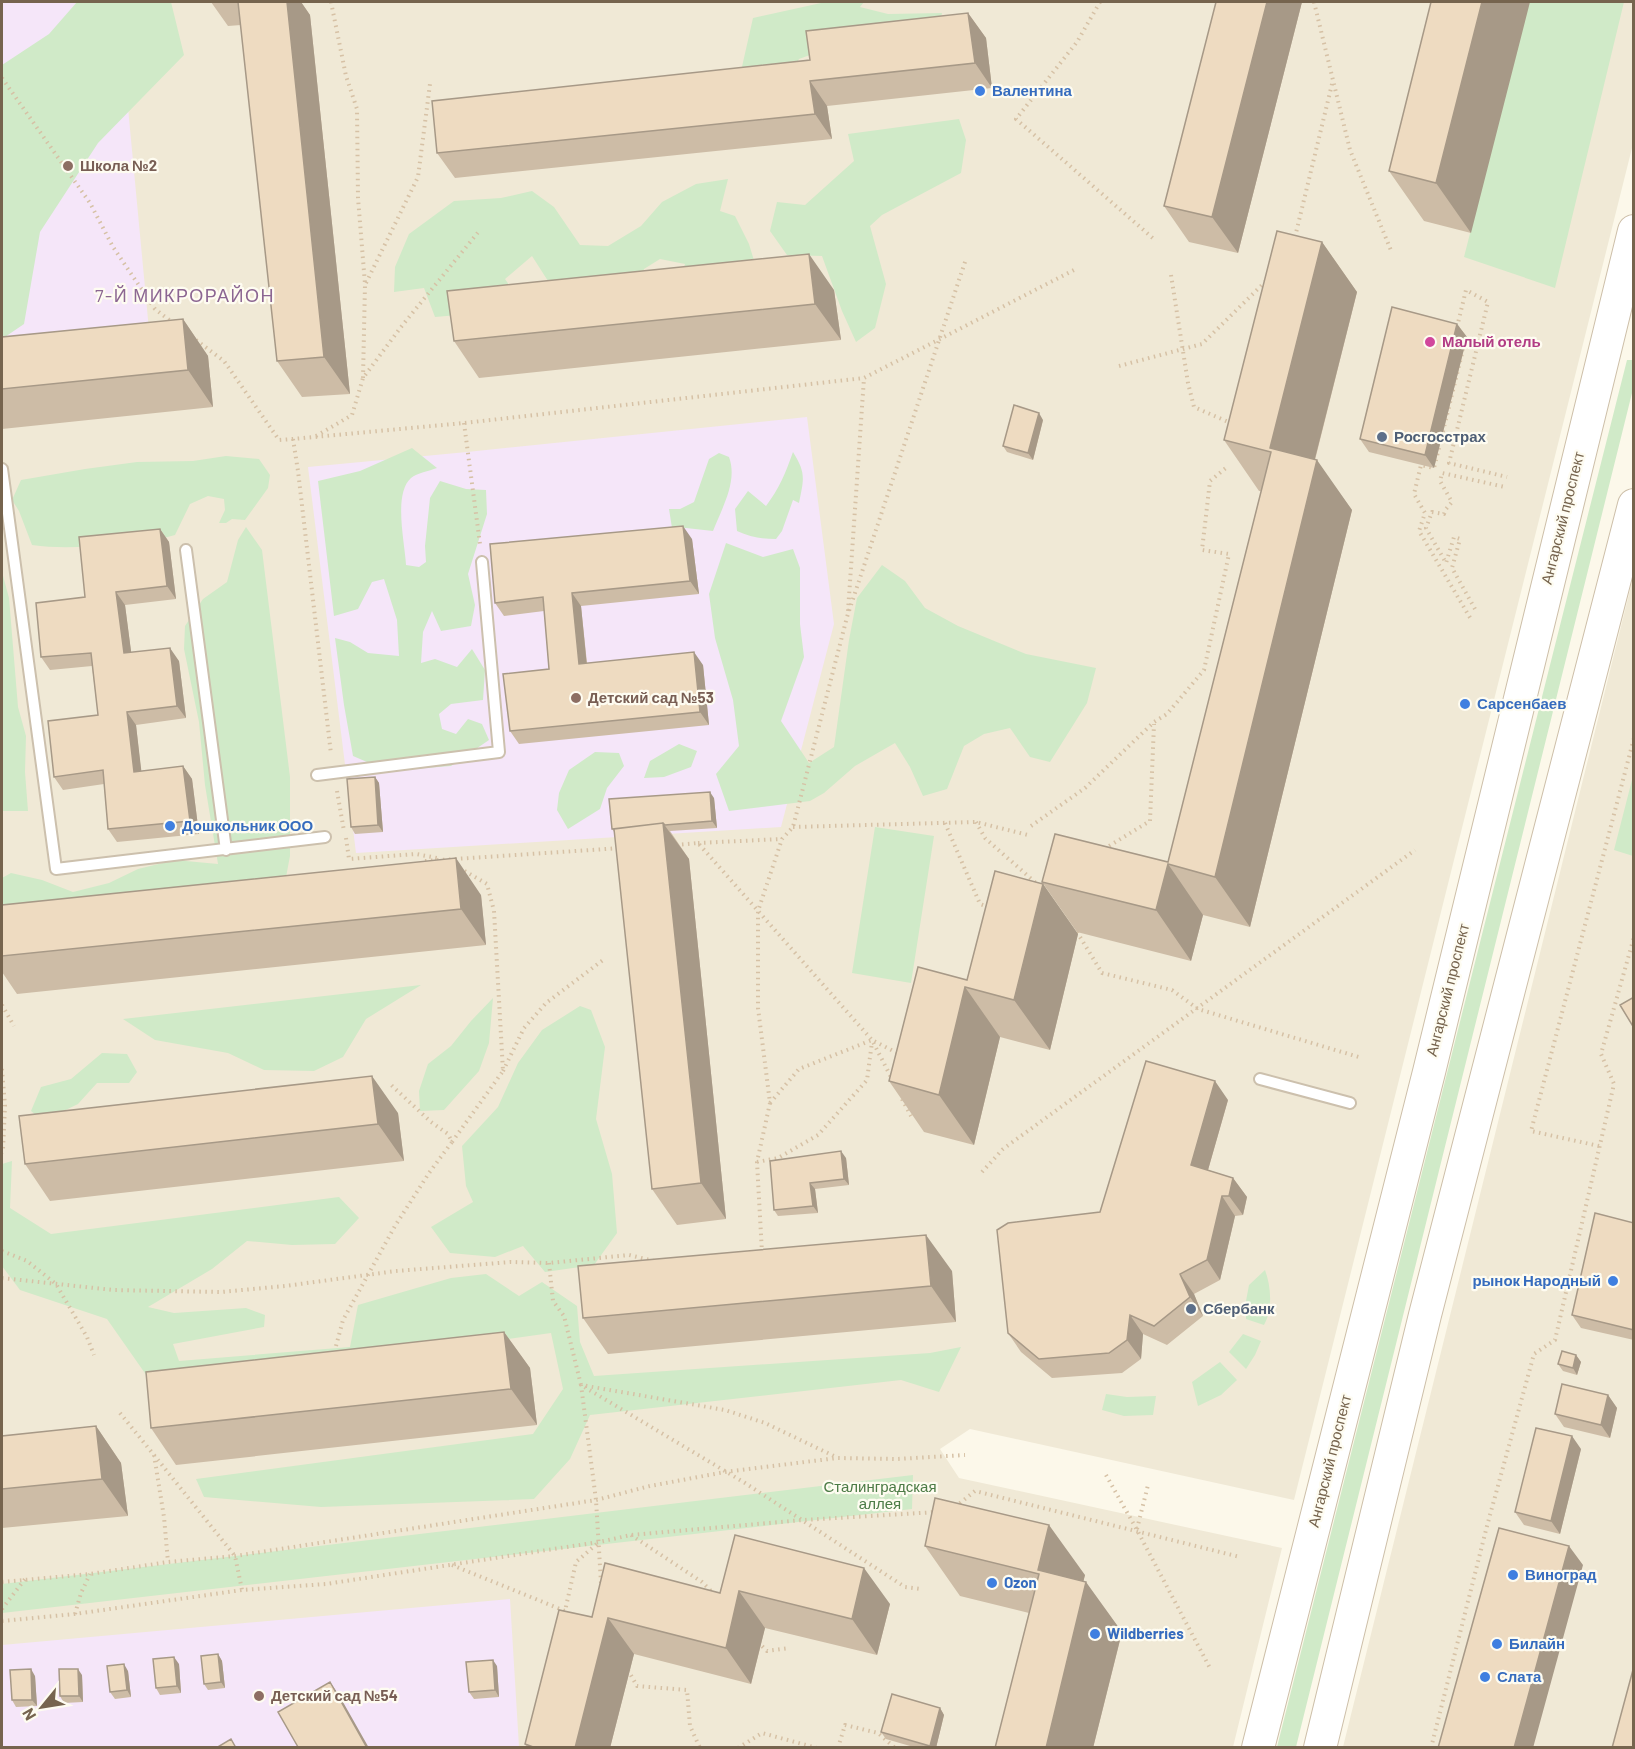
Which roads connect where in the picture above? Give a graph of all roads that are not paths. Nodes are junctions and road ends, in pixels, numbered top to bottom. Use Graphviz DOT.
graph roads {
  1 [pos="1634,231"];
  2 [pos="1622,326"];
  3 [pos="2,469"];
  4 [pos="1634,506"];
  5 [pos="186,550"];
  6 [pos="482,562"];
  7 [pos="317,775"];
  8 [pos="325,837"];
  9 [pos="226,850"];
  10 [pos="1260,1079"];
  11 [pos="1350,1103"];
  12 [pos="1258,1748"];
  13 [pos="1320,1748"];
  1 -- 2 [label="street, Ангарский проспект"];
  2 -- 12 [label="street, Ангарский проспект"];
  3 -- 9 [label="lane"];
  4 -- 13 [label="street"];
  5 -- 9 [label="lane"];
  6 -- 7 [label="lane"];
  8 -- 9 [label="lane"];
  10 -- 11 [label="lane"];
}
